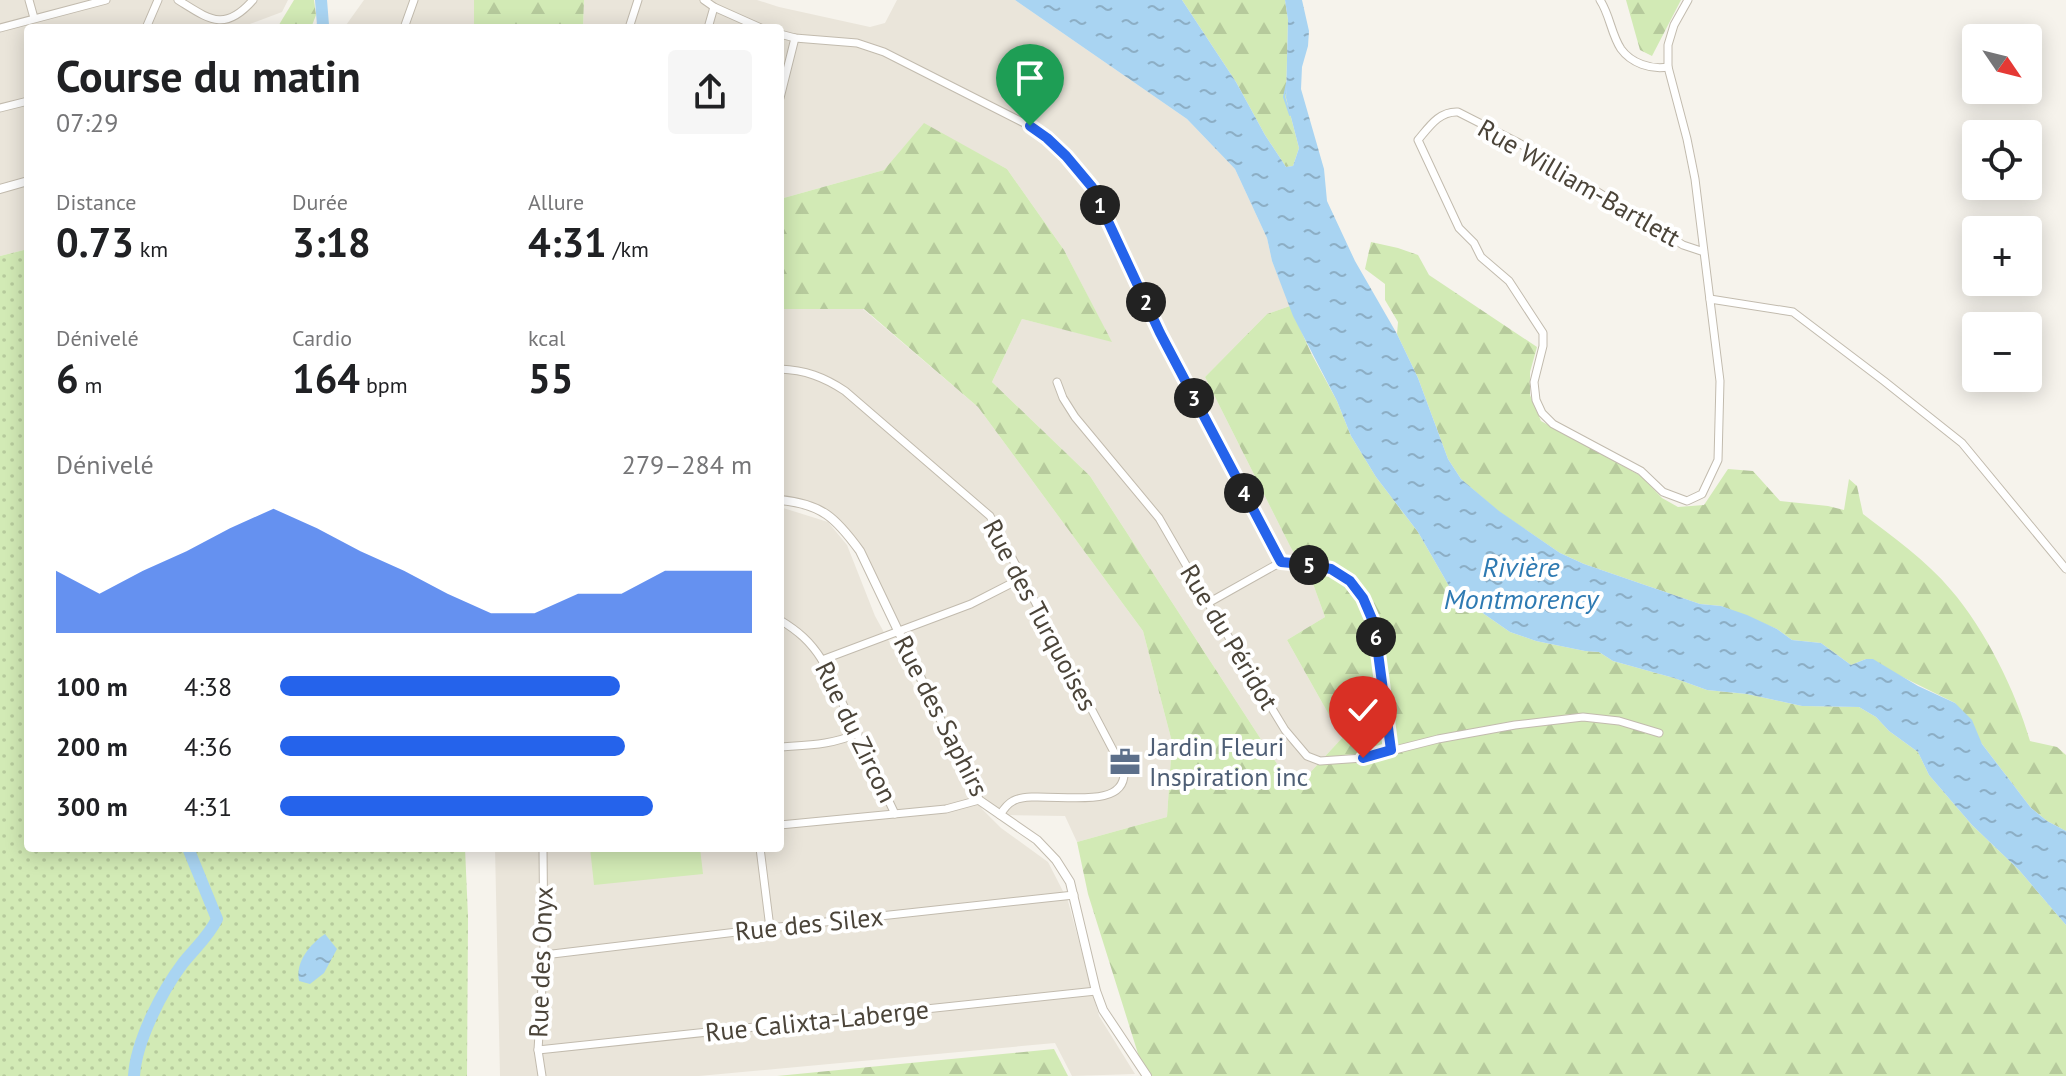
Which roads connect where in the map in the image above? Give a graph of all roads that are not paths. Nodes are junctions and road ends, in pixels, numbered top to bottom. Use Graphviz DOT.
graph roads {
  1 [pos="29,0"];
  2 [pos="106,0"];
  3 [pos="158,0"];
  4 [pos="178,0"];
  5 [pos="253,0"];
  6 [pos="414,0"];
  7 [pos="638,0"];
  8 [pos="704,0"];
  9 [pos="1600,0"];
  10 [pos="1688,0"];
  11 [pos="714,7"];
  12 [pos="34,18"];
  13 [pos="148,24"];
  14 [pos="405,24"];
  15 [pos="630,24"];
  16 [pos="709,24"];
  17 [pos="752,24"];
  18 [pos="0,28"];
  19 [pos="784,35"];
  20 [pos="795,38"];
  21 [pos="1668,67"];
  22 [pos="784,82"];
  23 [pos="24,102"];
  24 [pos="0,108"];
  25 [pos="24,182"];
  26 [pos="0,189"];
  27 [pos="1704,252"];
  28 [pos="1710,299"];
  29 [pos="784,370"];
  30 [pos="1057,382"];
  31 [pos="784,501"];
  32 [pos="1281,562"];
  33 [pos="2066,569"];
  34 [pos="1022,578"];
  35 [pos="1208,603"];
  36 [pos="784,623"];
  37 [pos="898,631"];
  38 [pos="822,660"];
  39 [pos="858,733"];
  40 [pos="1659,733"];
  41 [pos="784,747"];
  42 [pos="1391,750"];
  43 [pos="979,800"];
  44 [pos="895,814"];
  45 [pos="1000,815"];
  46 [pos="784,825"];
  47 [pos="543,852"];
  48 [pos="760,852"];
  49 [pos="1074,895"];
  50 [pos="770,928"];
  51 [pos="544,955"];
  52 [pos="1096,991"];
  53 [pos="538,1050"];
  54 [pos="542,1076"];
  55 [pos="1147,1076"];
  1 -- 12 [label="street"];
  2 -- 12 [label="street"];
  3 -- 13 [label="street"];
  4 -- 5 [label="street"];
  6 -- 14 [label="street"];
  7 -- 15 [label="street"];
  8 -- 11 [label="street"];
  9 -- 21 [label="street"];
  10 -- 21 [label="street"];
  11 -- 16 [label="street"];
  11 -- 17 [label="street"];
  12 -- 18 [label="street"];
  19 -- 20 [label="street"];
  20 -- 22 [label="street"];
  20 -- 32 [label="street"];
  21 -- 27 [label="street"];
  23 -- 24 [label="street"];
  25 -- 26 [label="street"];
  27 -- 28 [label="street"];
  27 -- 28 [label="street, Rue William-Bartlett"];
  28 -- 33 [label="street"];
  29 -- 34 [label="street, Rue des Turquoises"];
  30 -- 35 [label="street, Rue du Péridot"];
  31 -- 37 [label="street, Rue des Saphirs"];
  32 -- 35 [label="street"];
  32 -- 42 [label="street"];
  34 -- 37 [label="street"];
  34 -- 45 [label="street, Rue des Turquoises"];
  35 -- 42 [label="street, Rue du Péridot"];
  36 -- 38 [label="street, Rue du Zircon"];
  37 -- 38 [label="street"];
  37 -- 43 [label="street, Rue des Saphirs"];
  38 -- 39 [label="street, Rue du Zircon"];
  39 -- 41 [label="street"];
  39 -- 44 [label="street, Rue du Zircon"];
  40 -- 42 [label="street, Rue du Péridot"];
  43 -- 44 [label="street"];
  43 -- 45 [label="street, Rue des Saphirs"];
  44 -- 46 [label="street"];
  45 -- 49 [label="street, Rue des Saphirs"];
  47 -- 51 [label="street, Rue des Onyx"];
  48 -- 50 [label="street"];
  49 -- 50 [label="street, Rue des Silex"];
  49 -- 52 [label="street, Rue des Saphirs"];
  50 -- 51 [label="street, Rue des Silex"];
  51 -- 53 [label="street, Rue des Onyx"];
  52 -- 53 [label="street, Rue Calixta-Laberge"];
  52 -- 55 [label="street, Rue des Saphirs"];
  53 -- 54 [label="street, Rue des Onyx"];
}
